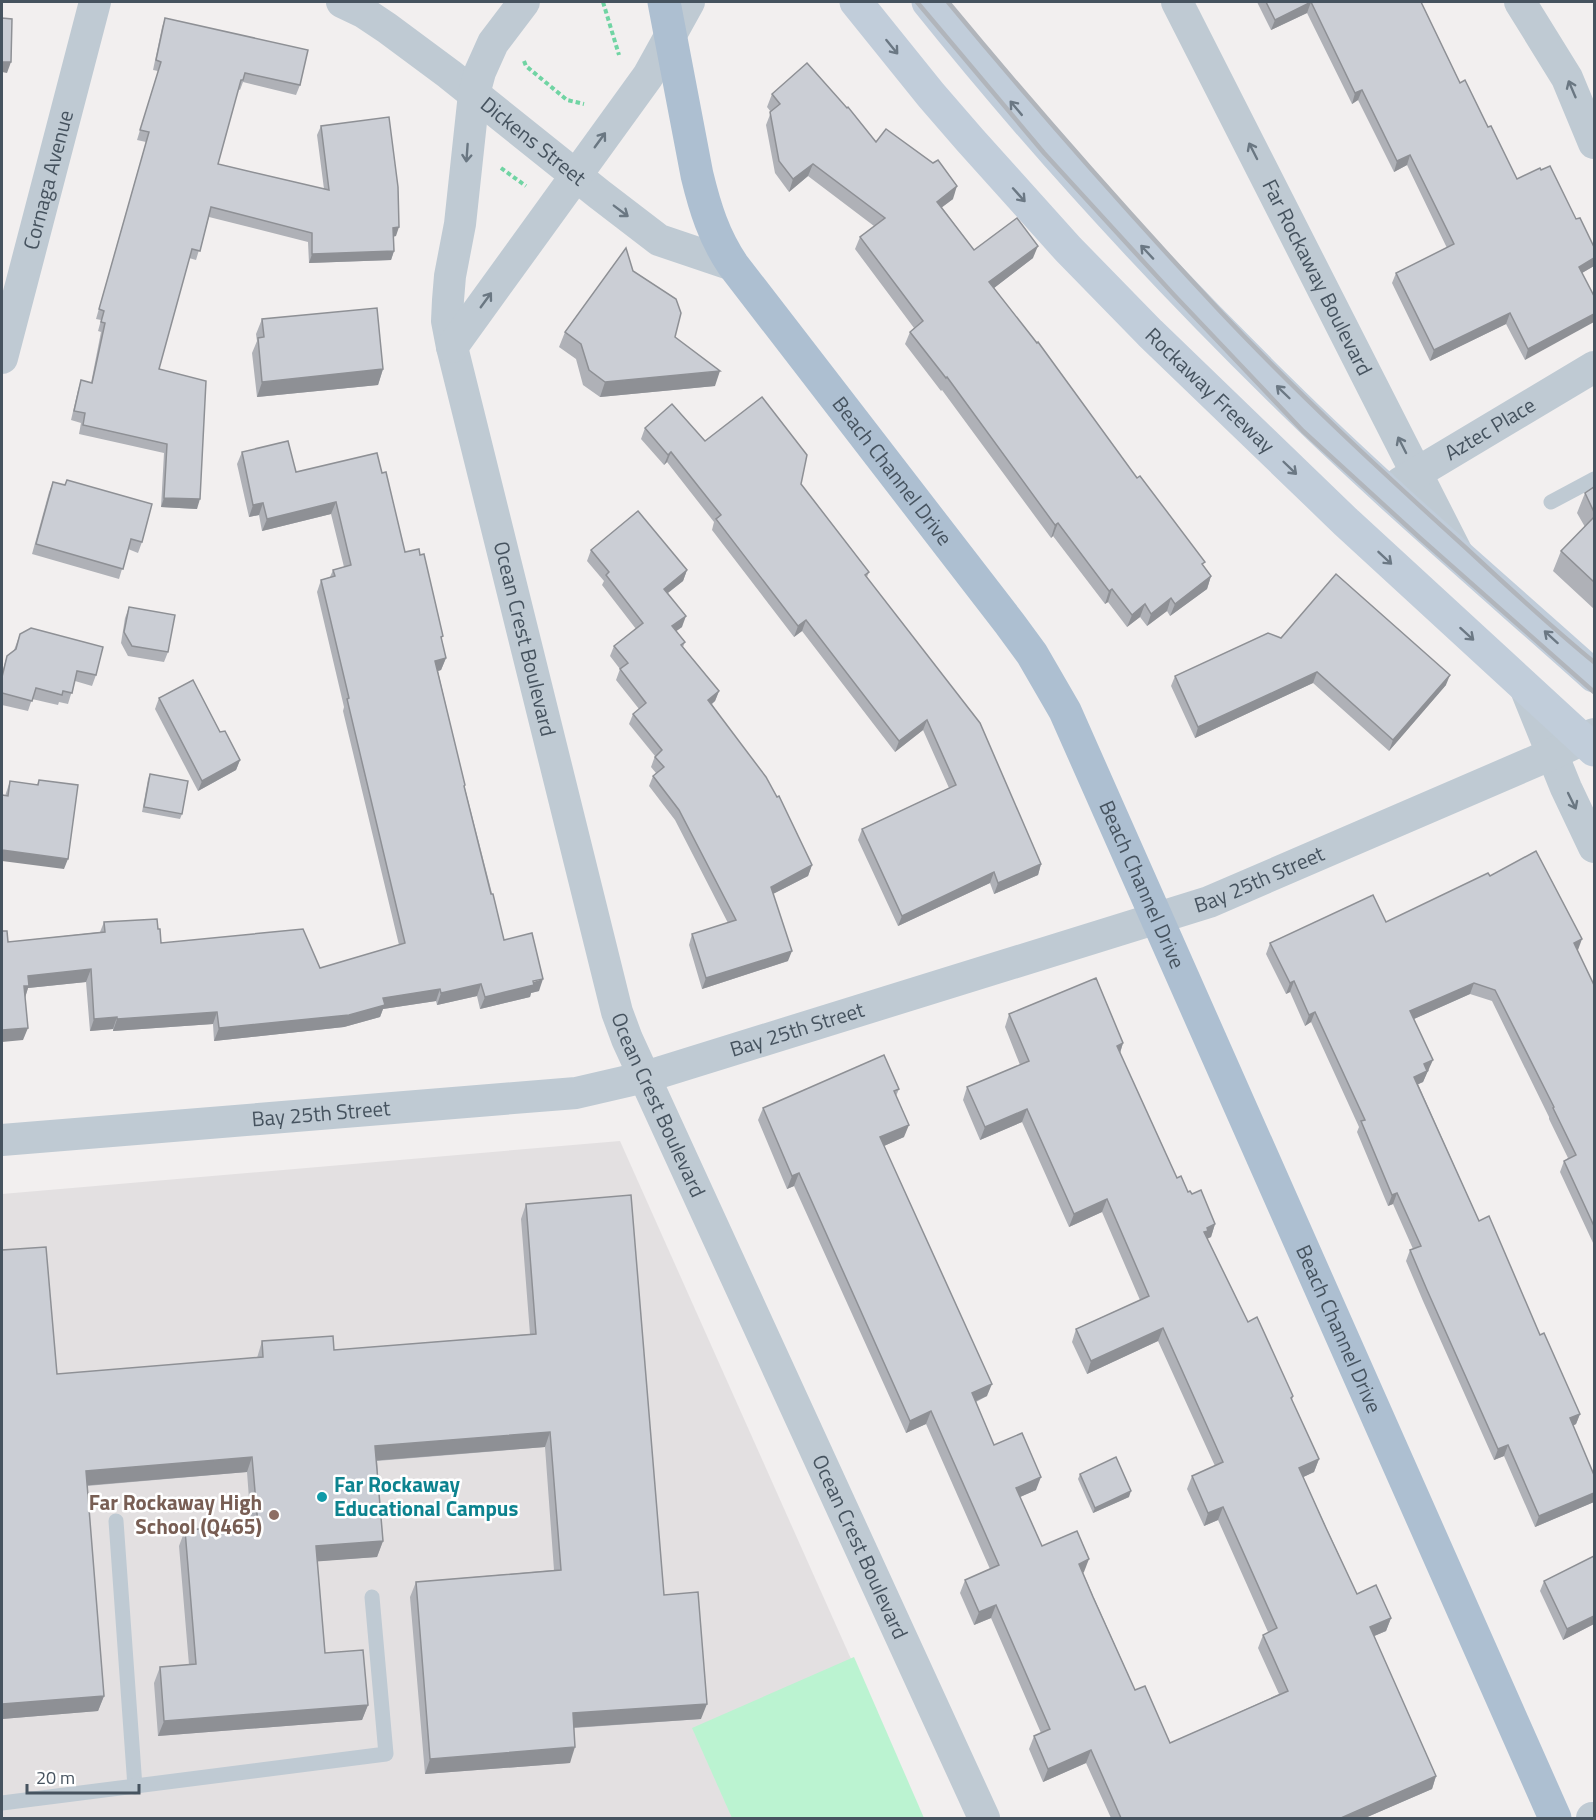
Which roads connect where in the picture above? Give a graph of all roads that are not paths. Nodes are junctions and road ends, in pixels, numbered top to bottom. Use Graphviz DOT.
graph roads {
  1 [pos="95,2"];
  2 [pos="342,2"];
  3 [pos="524,2"];
  4 [pos="664,2"];
  5 [pos="689,2"];
  6 [pos="856,2"];
  7 [pos="928,2"];
  8 [pos="1177,2"];
  9 [pos="1520,2"];
  10 [pos="671,34"];
  11 [pos="474,94"];
  12 [pos="1594,143"];
  13 [pos="576,174"];
  14 [pos="733,266"];
  15 [pos="452,347"];
  16 [pos="2,358"];
  17 [pos="1594,367"];
  18 [pos="1417,474"];
  19 [pos="1594,479"];
  20 [pos="1386,490"];
  21 [pos="1551,502"];
  22 [pos="1457,553"];
  23 [pos="1594,676"];
  24 [pos="1525,687"];
  25 [pos="1590,741"];
  26 [pos="1552,754"];
  27 [pos="1594,847"];
  28 [pos="1157,918"];
  29 [pos="645,1077"];
  30 [pos="2,1140"];
  31 [pos="116,1521"];
  32 [pos="372,1597"];
  33 [pos="135,1787"];
  34 [pos="2,1803"];
  35 [pos="984,1818"];
  36 [pos="1555,1818"];
  1 -- 16 [label="street, Cornaga Avenue"];
  2 -- 11 [label="street, Dickens Street"];
  3 -- 11 [label="street, Ocean Crest Boulevard"];
  4 -- 10 [label="main road, Beach Channel Drive"];
  5 -- 10 [label="street"];
  6 -- 24 [label="street, Rockaway Freeway, one-way"];
  20 -- 7 [label="street, one-way"];
  18 -- 8 [label="street, Far Rockaway Boulevard, one-way"];
  12 -- 9 [label="street, one-way"];
  13 -- 10 [label="street, one-way"];
  10 -- 14 [label="main road, Beach Channel Drive"];
  11 -- 13 [label="street, Dickens Street"];
  11 -- 15 [label="street, Ocean Crest Boulevard, one-way"];
  13 -- 14 [label="street, Dickens Street, one-way"];
  15 -- 13 [label="street, one-way"];
  14 -- 28 [label="main road, Beach Channel Drive"];
  15 -- 29 [label="street, Ocean Crest Boulevard"];
  17 -- 18 [label="street, Aztec Place"];
  18 -- 20 [label="street, Aztec Place"];
  18 -- 22 [label="street, Far Rockaway Boulevard"];
  19 -- 21 [label="lane"];
  20 -- 22 [label="street"];
  23 -- 22 [label="street, one-way"];
  24 -- 25 [label="street, Rockaway Freeway"];
  24 -- 26 [label="street"];
  25 -- 26 [label="street, Bay 25th Street"];
  26 -- 27 [label="street, one-way"];
  26 -- 28 [label="street, Bay 25th Street"];
  28 -- 29 [label="street, Bay 25th Street"];
  28 -- 36 [label="main road, Beach Channel Drive"];
  29 -- 30 [label="street, Bay 25th Street"];
  29 -- 35 [label="street, Ocean Crest Boulevard"];
  31 -- 33 [label="lane"];
  32 -- 33 [label="lane"];
  33 -- 34 [label="lane"];
}
